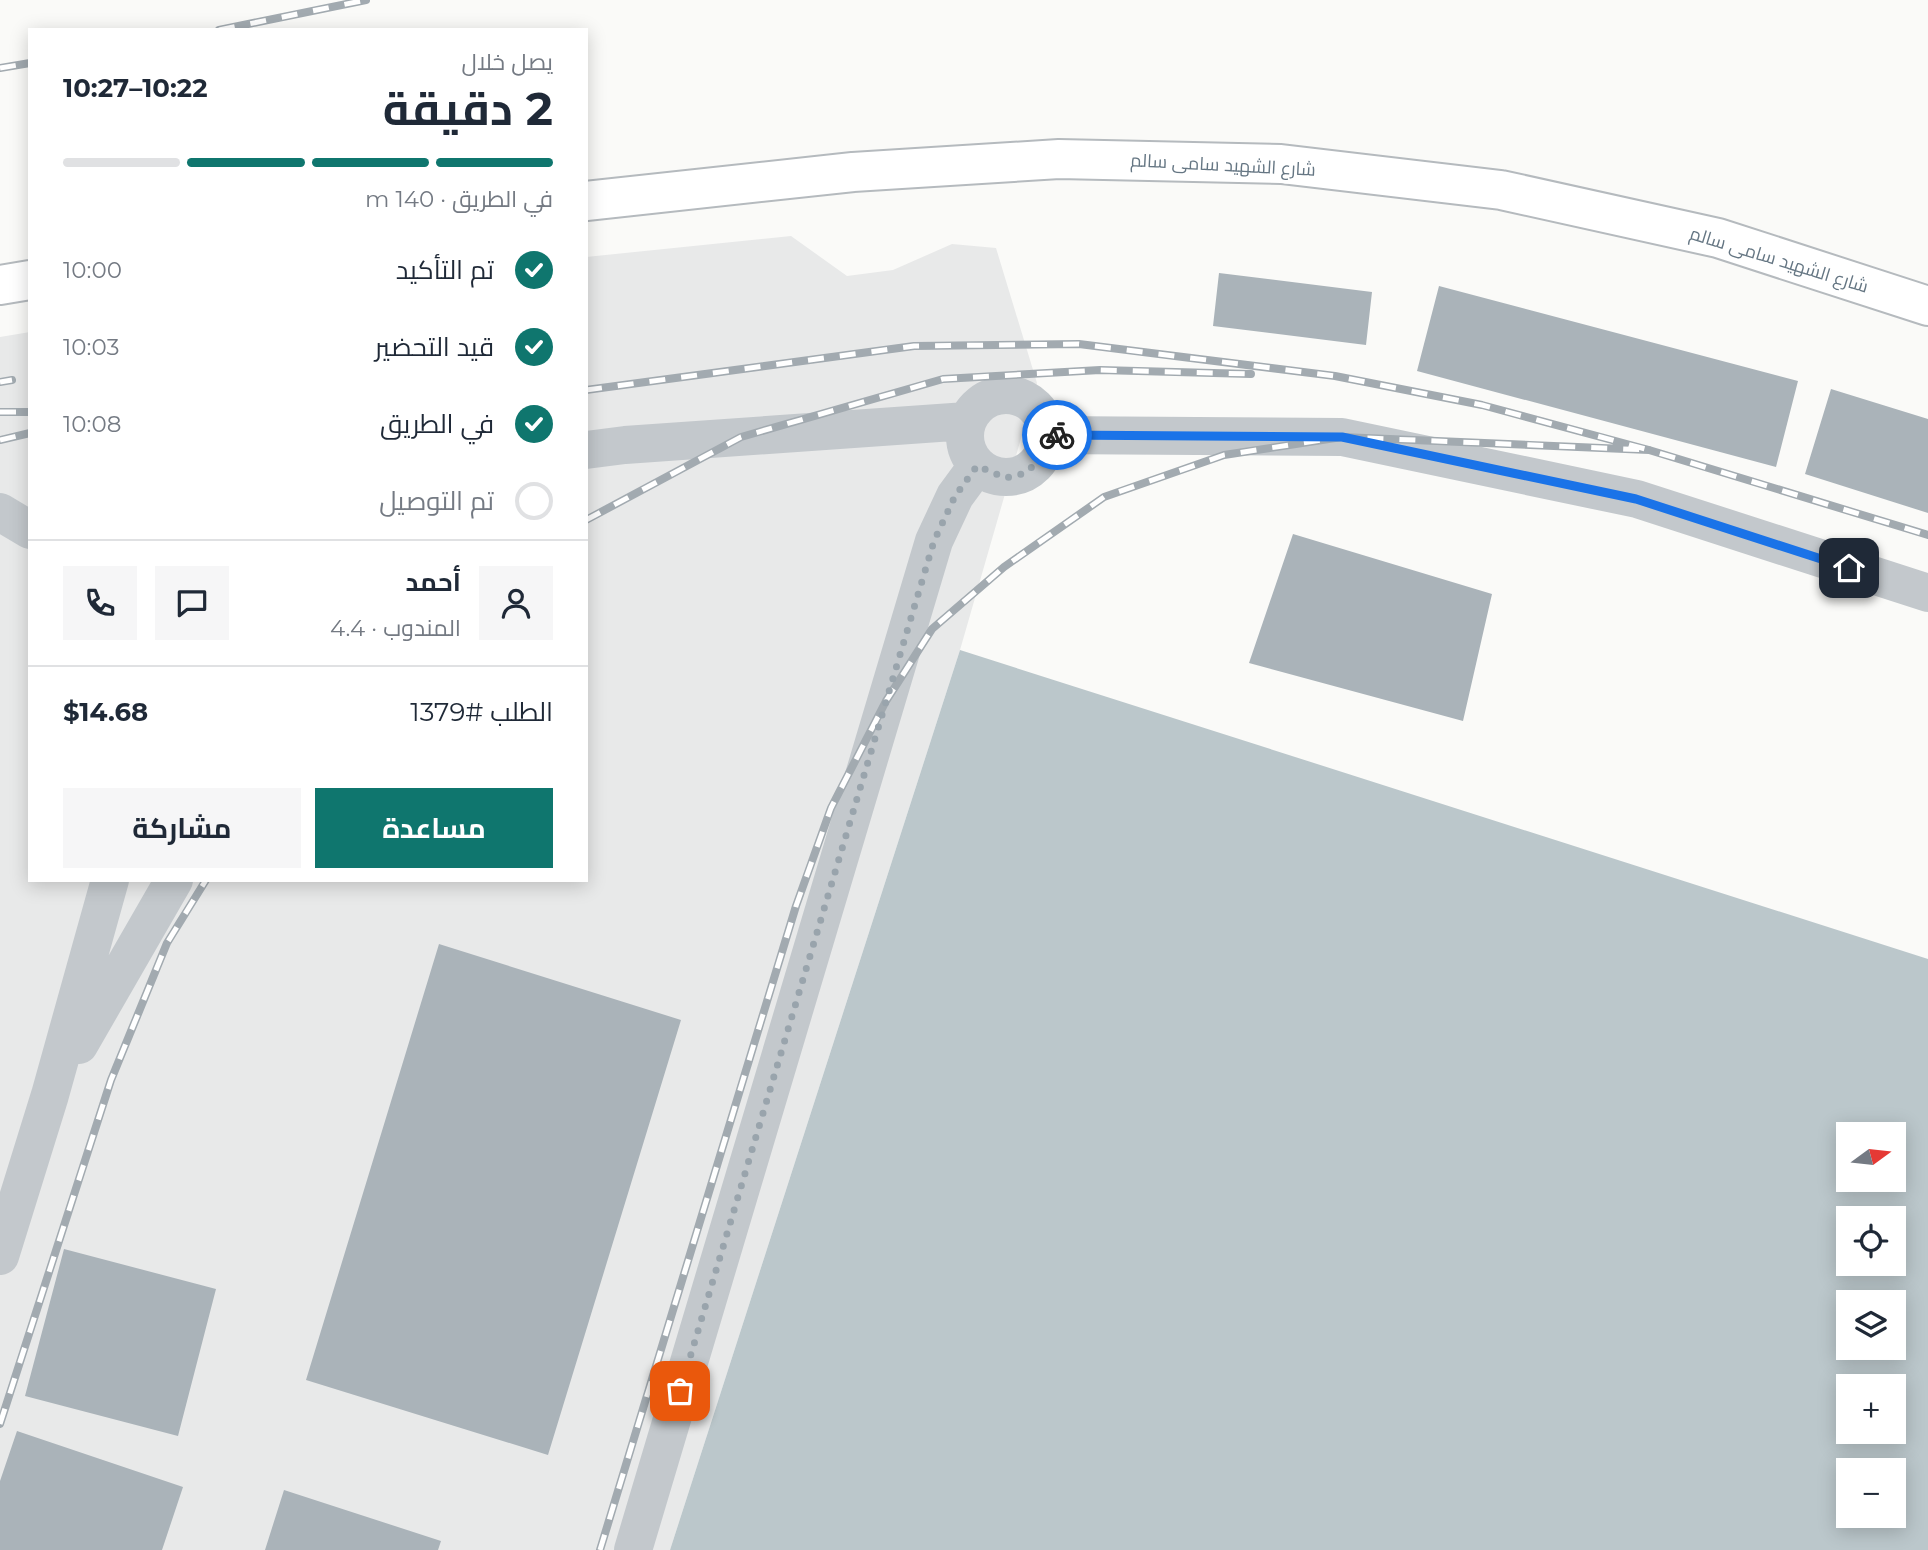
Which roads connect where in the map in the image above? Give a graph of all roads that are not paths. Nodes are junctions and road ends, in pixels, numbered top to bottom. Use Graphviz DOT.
graph roads {
  1 [pos="588,201"];
  2 [pos="28,280"];
  3 [pos="0,285"];
  4 [pos="1928,306"];
  5 [pos="967,421"];
  6 [pos="1047,435"];
  7 [pos="625,445"];
  8 [pos="588,450"];
  9 [pos="977,466"];
  10 [pos="588,469"];
  11 [pos="28,496"];
  12 [pos="0,499"];
  13 [pos="0,512"];
  14 [pos="28,529"];
  15 [pos="1928,593"];
  16 [pos="109,882"];
  17 [pos="173,882"];
  18 [pos="50,1095"];
  19 [pos="0,1256"];
  20 [pos="633,1550"];
  1 -- 4 [label="main road, شارع الشهيد سامى سالم"];
  2 -- 3 [label="main road"];
  5 -- 6 [label="lane"];
  5 -- 7 [label="lane"];
  5 -- 9 [label="lane"];
  6 -- 9 [label="lane"];
  6 -- 15 [label="lane"];
  7 -- 8 [label="lane"];
  7 -- 10 [label="lane"];
  9 -- 20 [label="lane"];
  11 -- 12 [label="lane"];
  13 -- 14 [label="lane"];
  16 -- 18 [label="lane"];
  17 -- 18 [label="lane"];
  18 -- 19 [label="lane"];
}
